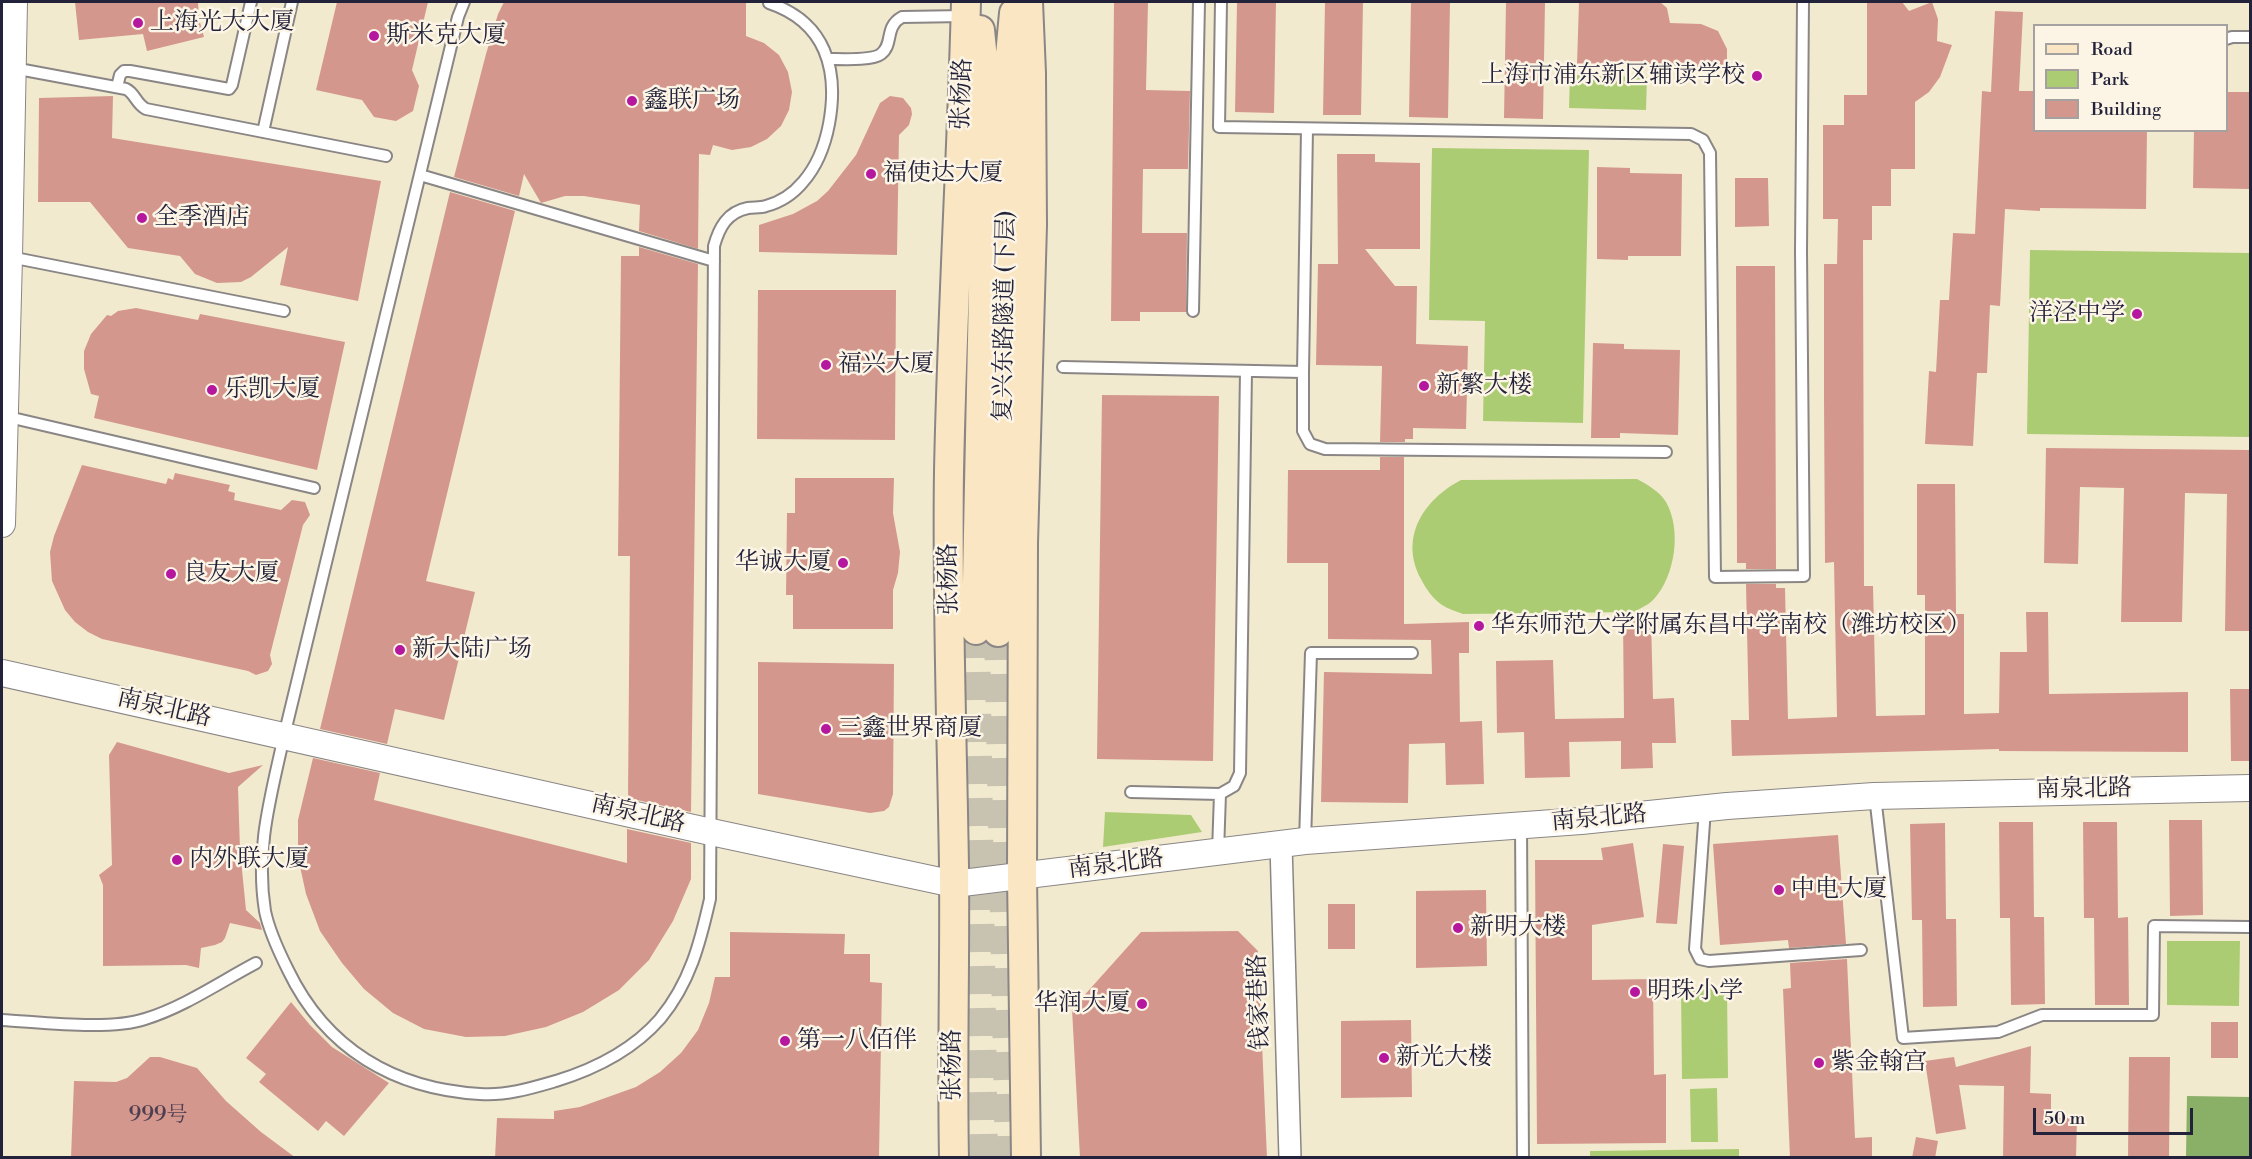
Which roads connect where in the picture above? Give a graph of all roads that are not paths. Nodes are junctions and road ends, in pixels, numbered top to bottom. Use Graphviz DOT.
graph roads {
  1 [pos="14,2"];
  2 [pos="251,2"];
  3 [pos="292,2"];
  4 [pos="464,2"];
  5 [pos="1016,2"];
  6 [pos="1028,2"];
  7 [pos="1199,2"];
  8 [pos="1221,2"];
  9 [pos="1803,2"];
  10 [pos="769,3"];
  11 [pos="969,6"];
  12 [pos="2228,38"];
  13 [pos="2250,38"];
  14 [pos="828,59"];
  15 [pos="12,68"];
  16 [pos="117,87"];
  17 [pos="1307,129"];
  18 [pos="263,132"];
  19 [pos="386,156"];
  20 [pos="420,175"];
  21 [pos="9,257"];
  22 [pos="714,261"];
  23 [pos="284,311"];
  24 [pos="1193,311"];
  25 [pos="1064,367"];
  26 [pos="1246,371"];
  27 [pos="1303,372"];
  28 [pos="4,416"];
  29 [pos="1666,452"];
  30 [pos="314,488"];
  31 [pos="2,525"];
  32 [pos="1412,653"];
  33 [pos="2,673"];
  34 [pos="284,736"];
  35 [pos="2250,788"];
  36 [pos="1131,792"];
  37 [pos="1220,794"];
  38 [pos="1875,795"];
  39 [pos="1705,808"];
  40 [pos="1521,825"];
  41 [pos="711,832"];
  42 [pos="1293,843"];
  43 [pos="1218,852"];
  44 [pos="1022,877"];
  45 [pos="954,884"];
  46 [pos="2250,927"];
  47 [pos="1861,950"];
  48 [pos="256,963"];
  49 [pos="2,1020"];
  50 [pos="954,1158"];
  51 [pos="1026,1158"];
  52 [pos="1290,1158"];
  53 [pos="1523,1158"];
  1 -- 15 [label="street"];
  2 -- 16 [label="lane"];
  3 -- 18 [label="lane"];
  4 -- 20 [label="lane"];
  5 -- 11 [label="main road, 复兴东路隧道 (下层)"];
  6 -- 44 [label="main road"];
  7 -- 24 [label="lane"];
  8 -- 17 [label="lane"];
  9 -- 17 [label="lane"];
  10 -- 14 [label="lane"];
  11 -- 14 [label="lane"];
  11 -- 45 [label="main road, 张杨路"];
  12 -- 13 [label="lane"];
  14 -- 22 [label="lane"];
  15 -- 16 [label="lane"];
  15 -- 21 [label="street"];
  16 -- 18 [label="lane"];
  17 -- 27 [label="lane"];
  18 -- 19 [label="lane"];
  20 -- 22 [label="lane"];
  20 -- 34 [label="lane"];
  21 -- 23 [label="lane"];
  21 -- 28 [label="street"];
  22 -- 41 [label="lane"];
  25 -- 26 [label="lane"];
  26 -- 27 [label="lane"];
  26 -- 37 [label="lane"];
  27 -- 29 [label="lane"];
  28 -- 30 [label="lane"];
  28 -- 31 [label="street"];
  32 -- 42 [label="lane"];
  33 -- 34 [label="street, 南泉北路"];
  34 -- 41 [label="street, 南泉北路"];
  34 -- 41 [label="lane"];
  35 -- 38 [label="street, 南泉北路"];
  36 -- 37 [label="lane"];
  37 -- 43 [label="lane"];
  38 -- 39 [label="street, 南泉北路"];
  38 -- 46 [label="lane"];
  39 -- 40 [label="street, 南泉北路"];
  39 -- 47 [label="lane"];
  40 -- 42 [label="street, 南泉北路"];
  40 -- 53 [label="lane"];
  41 -- 45 [label="street, 南泉北路"];
  42 -- 43 [label="street, 南泉北路"];
  42 -- 52 [label="street, 钱家巷路"];
  43 -- 44 [label="street, 南泉北路"];
  44 -- 45 [label="street, 南泉北路"];
  44 -- 51 [label="main road"];
  45 -- 50 [label="main road, 张杨路"];
  48 -- 49 [label="lane"];
}
